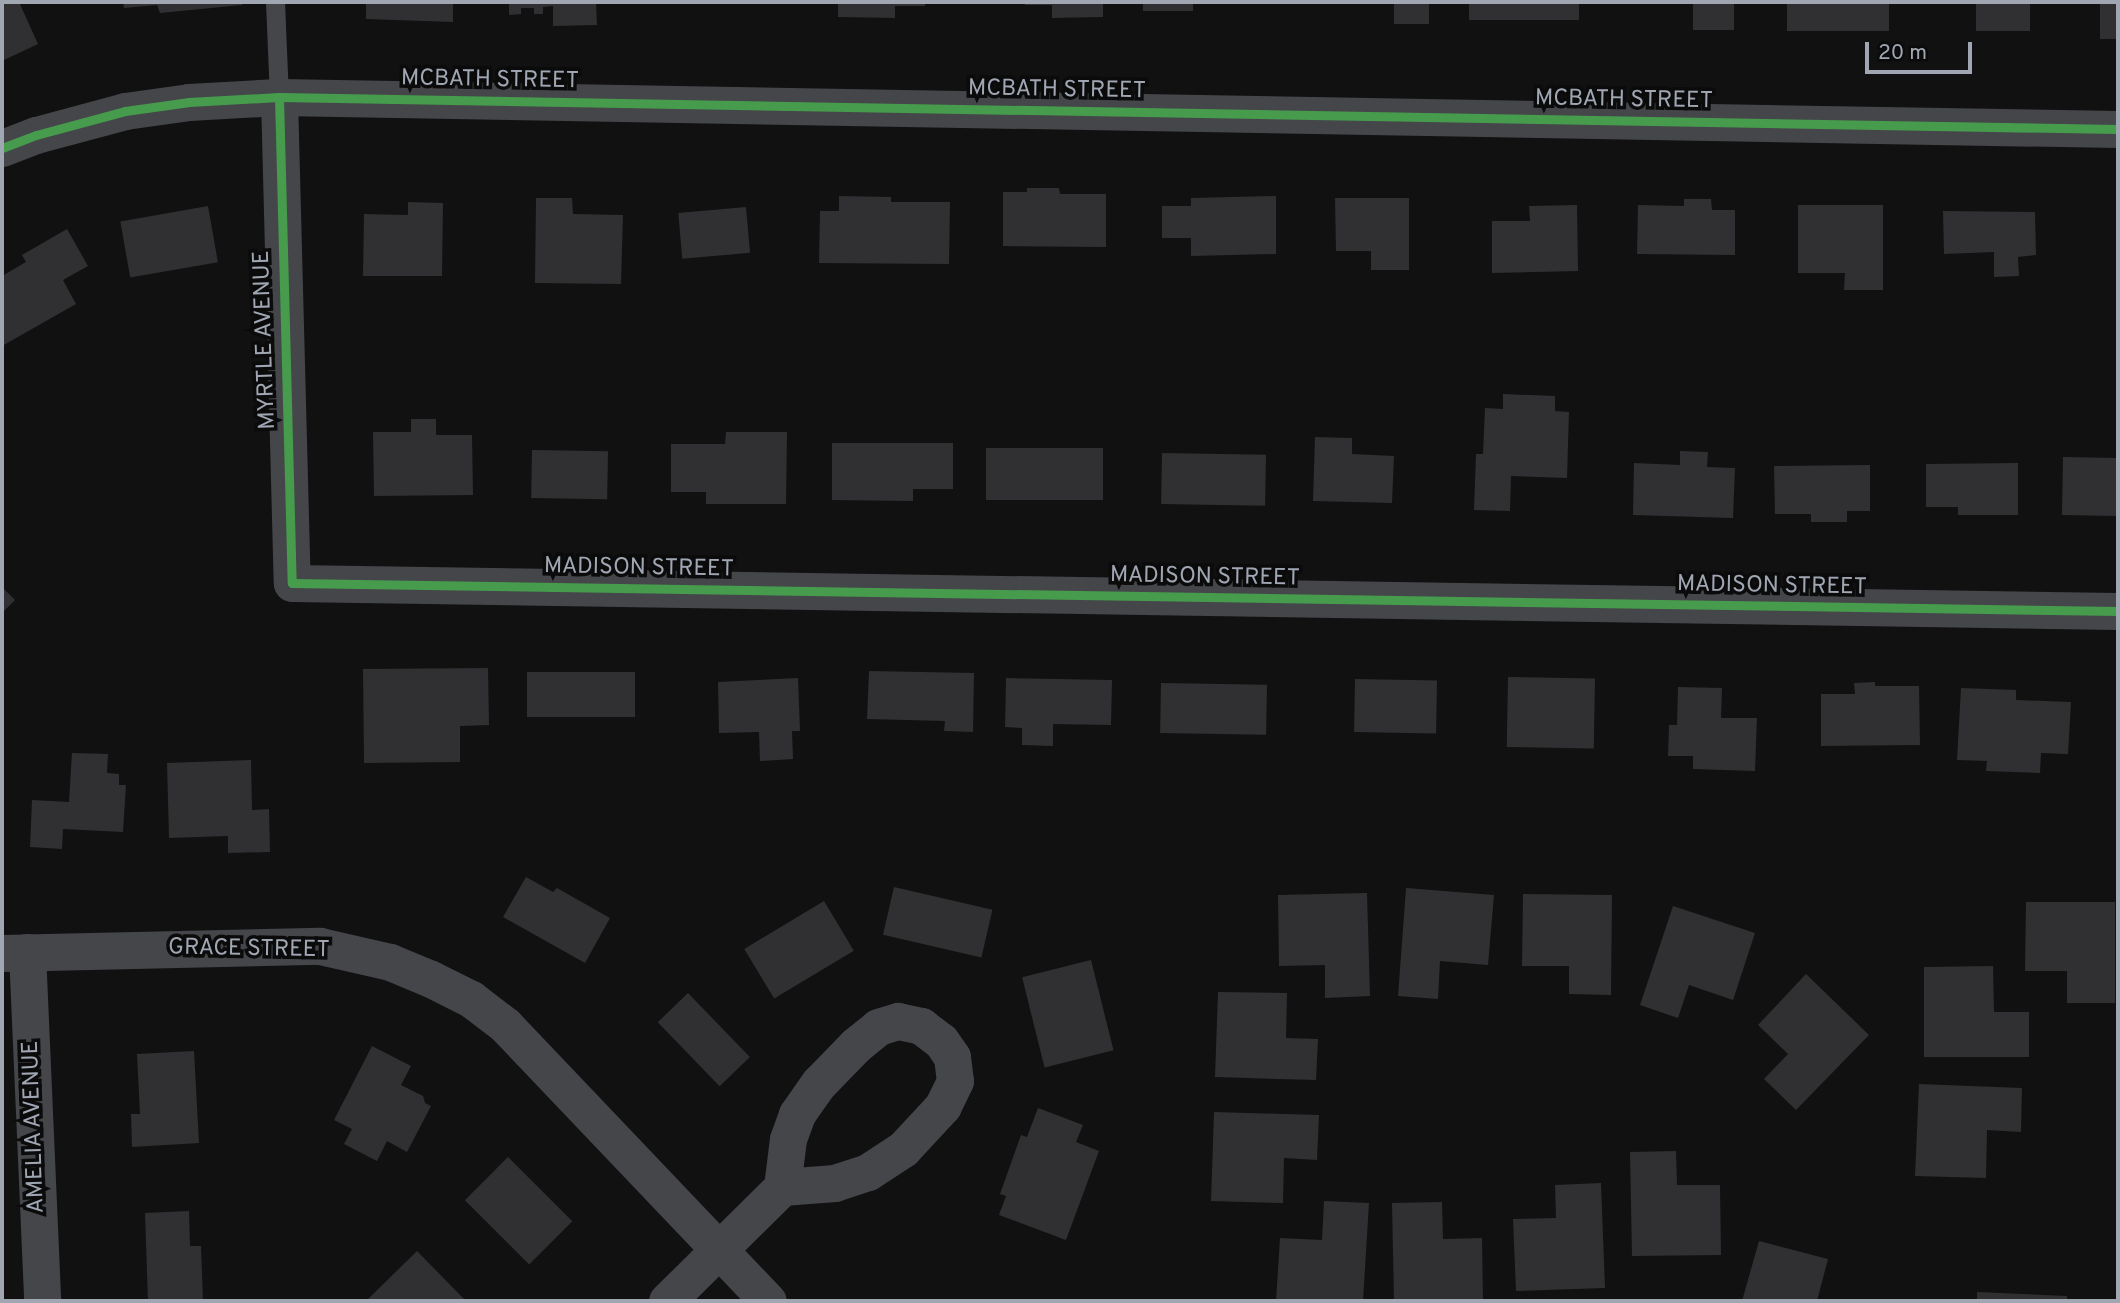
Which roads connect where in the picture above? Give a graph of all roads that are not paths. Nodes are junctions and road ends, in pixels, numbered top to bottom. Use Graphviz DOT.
graph roads {
  1 [pos="275,2"];
  2 [pos="279,97"];
  3 [pos="2118,129"];
  4 [pos="2,148"];
  5 [pos="292,583"];
  6 [pos="2118,611"];
  7 [pos="14,952"];
  8 [pos="782,1187"];
  9 [pos="718,1250"];
  10 [pos="42,1301"];
  11 [pos="667,1301"];
  12 [pos="768,1301"];
  1 -- 2 [label="lane"];
  2 -- 3 [label="street, MCBATH STREET"];
  2 -- 4 [label="street, MCBATH STREET"];
  2 -- 5 [label="street, MYRTLE AVENUE"];
  5 -- 6 [label="street, MADISON STREET"];
  7 -- 9 [label="street, GRACE STREET"];
  7 -- 10 [label="street, AMELIA AVENUE"];
  8 -- 8 [label="street"];
  8 -- 9 [label="street"];
  9 -- 11 [label="street"];
  9 -- 12 [label="street, GRACE STREET"];
}
